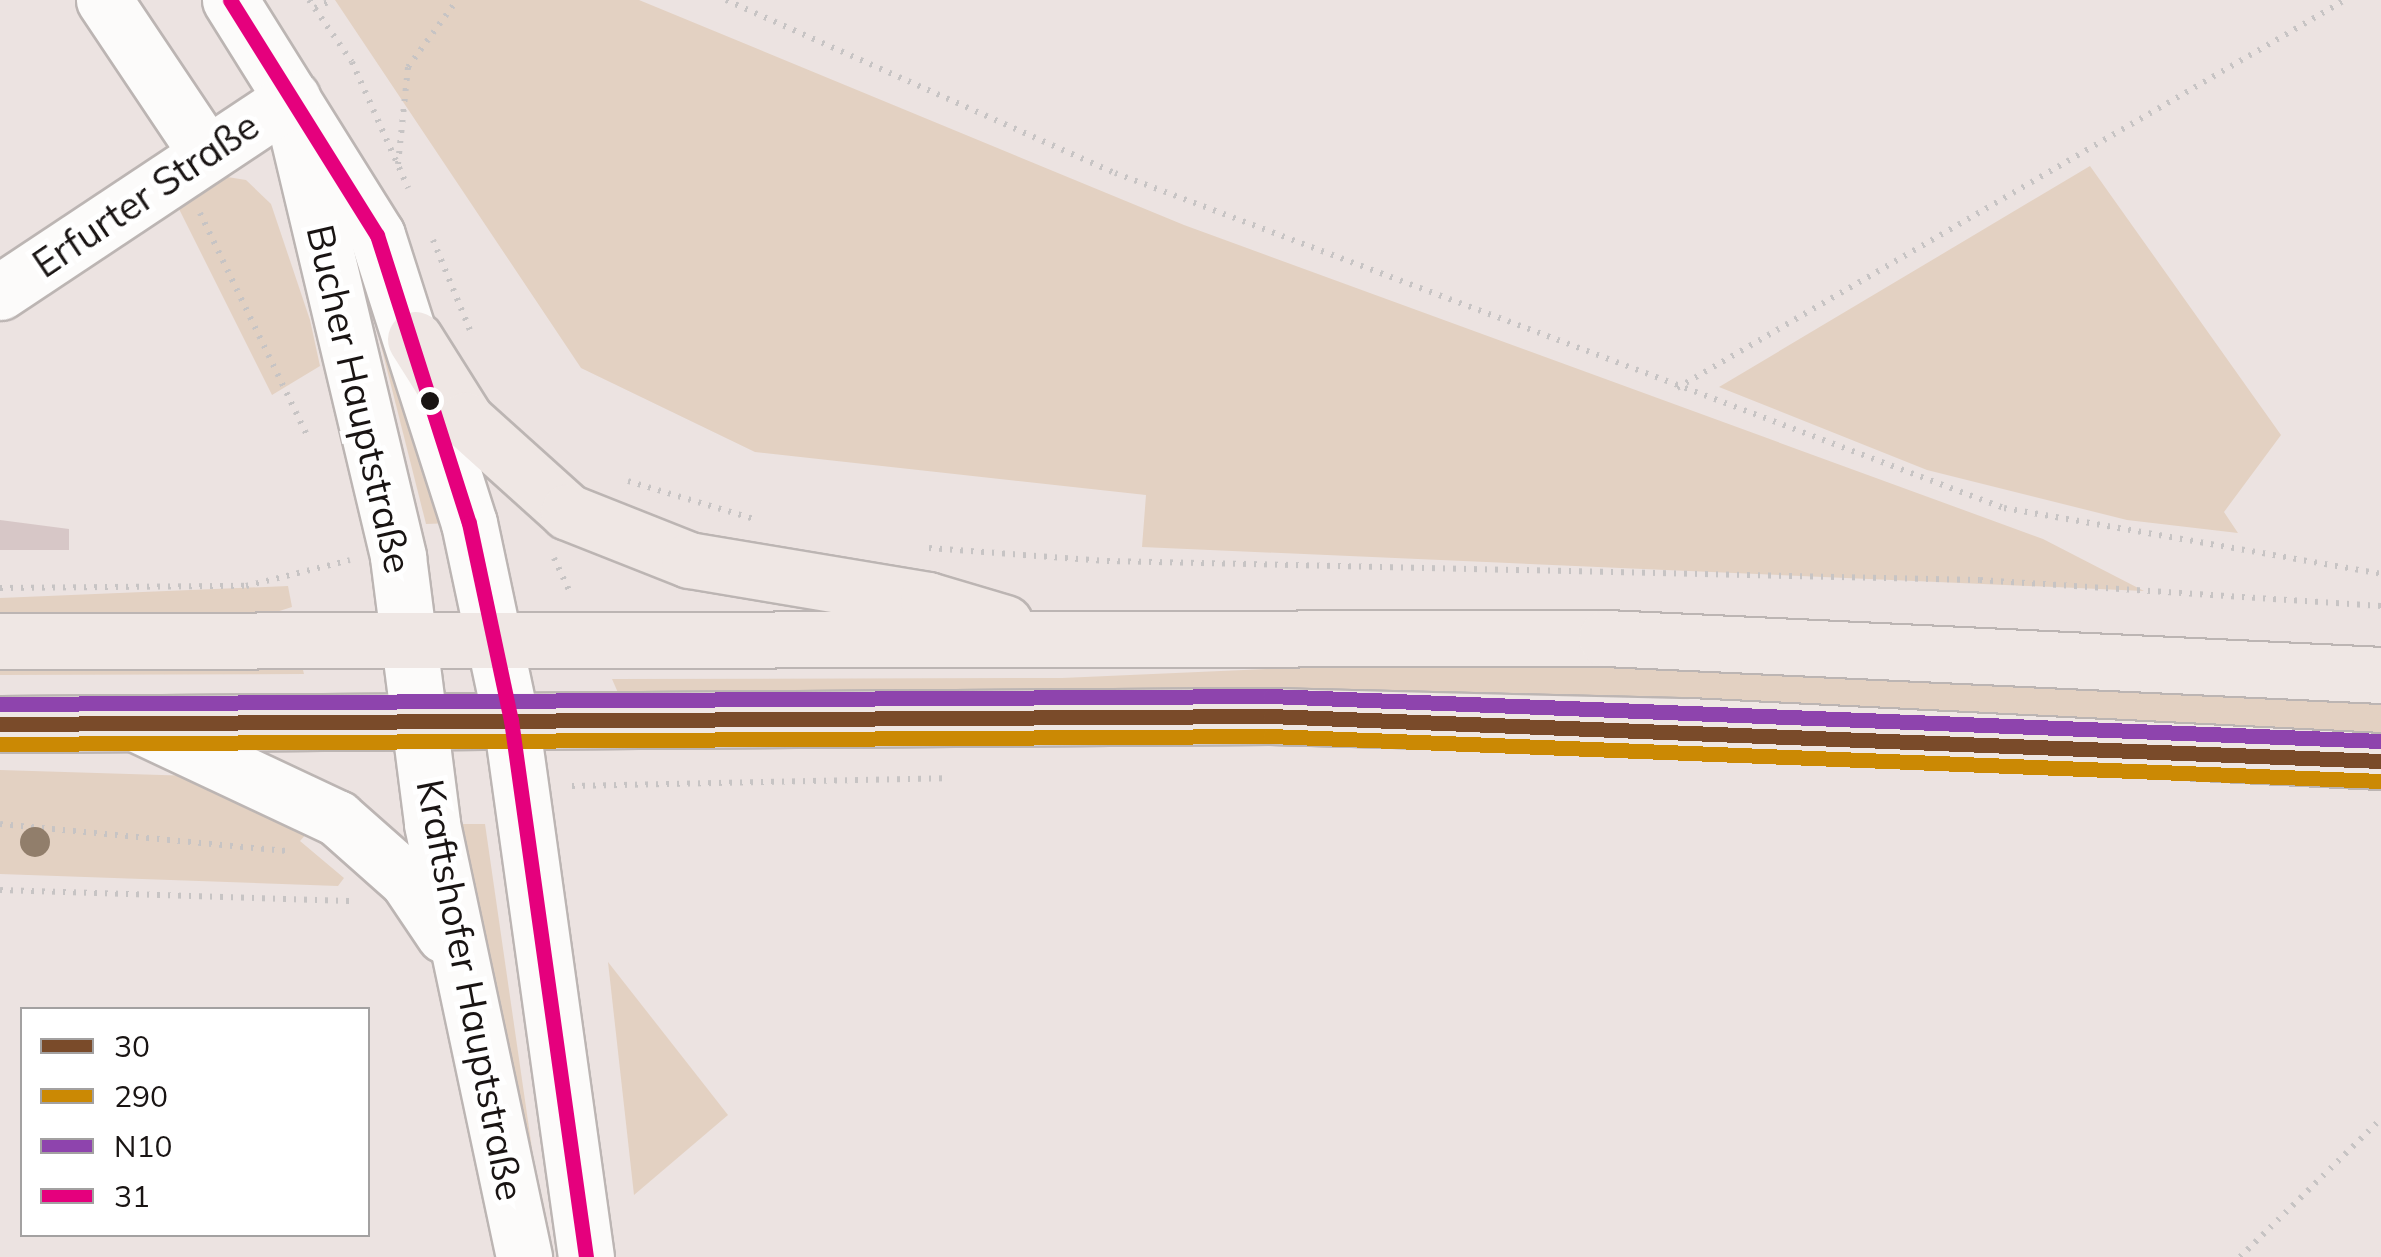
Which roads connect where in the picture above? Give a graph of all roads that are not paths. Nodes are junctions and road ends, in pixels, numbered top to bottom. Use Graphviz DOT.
graph roads {
  1 [pos="104,0"];
  2 [pos="230,0"];
  3 [pos="292,98"];
  4 [pos="194,162"];
  5 [pos="0,292"];
  6 [pos="415,338"];
  7 [pos="0,640"];
  8 [pos="1060,640"];
  9 [pos="414,641"];
  10 [pos="495,642"];
  11 [pos="2381,675"];
  12 [pos="511,720"];
  13 [pos="423,722"];
  14 [pos="0,724"];
  15 [pos="139,725"];
  16 [pos="2381,761"];
  17 [pos="456,955"];
  18 [pos="524,1257"];
  19 [pos="586,1257"];
  1 -- 4 [label="street"];
  2 -- 3 [label="street, Bucher Hauptstraße"];
  3 -- 4 [label="street, Erfurter Straße"];
  3 -- 6 [label="street, Bucher Hauptstraße"];
  3 -- 9 [label="street, Bucher Hauptstraße"];
  4 -- 5 [label="street, Erfurter Straße"];
  6 -- 8 [label="main road"];
  6 -- 10 [label="street, Bucher Hauptstraße"];
  7 -- 9 [label="main road"];
  8 -- 10 [label="main road"];
  8 -- 11 [label="main road"];
  9 -- 10 [label="main road"];
  9 -- 13 [label="street, Bucher Hauptstraße"];
  10 -- 12 [label="street, Bucher Hauptstraße"];
  12 -- 13 [label="main road"];
  12 -- 16 [label="main road"];
  12 -- 19 [label="street, Kraftshofer Hauptstraße"];
  13 -- 15 [label="main road"];
  13 -- 17 [label="street, Kraftshofer Hauptstraße"];
  14 -- 15 [label="main road"];
  15 -- 17 [label="street"];
  17 -- 18 [label="street, Kraftshofer Hauptstraße"];
}
